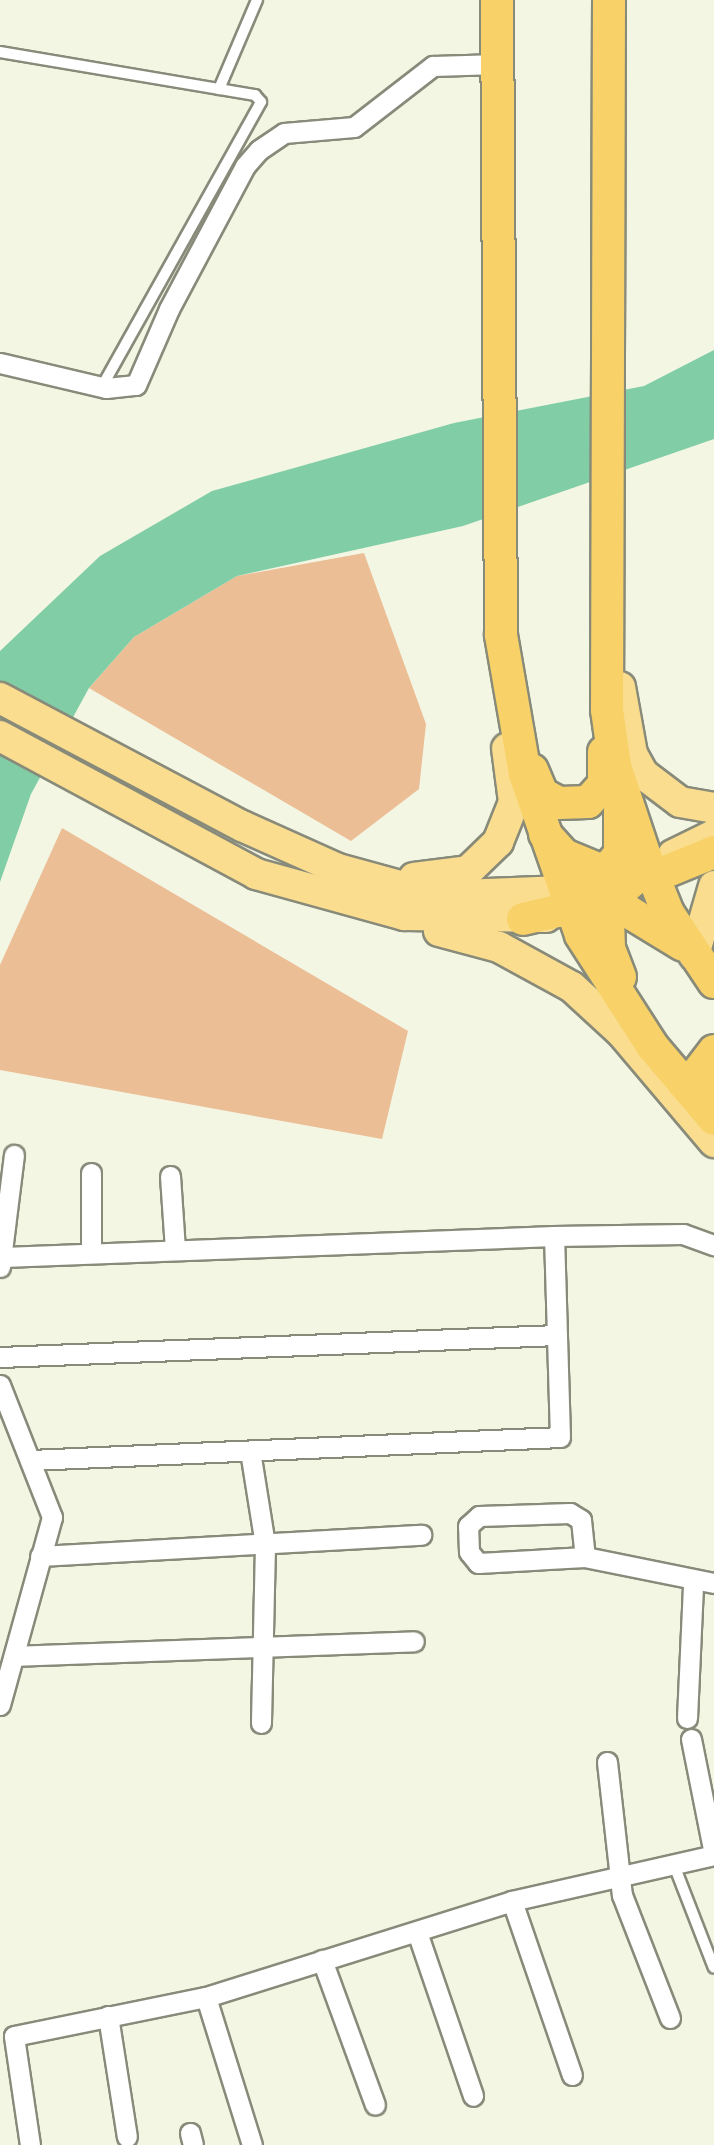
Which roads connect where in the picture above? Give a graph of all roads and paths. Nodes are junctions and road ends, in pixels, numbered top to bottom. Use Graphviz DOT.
graph roads {
  1 [pos="257,0"];
  2 [pos="497,0"];
  3 [pos="609,0"];
  4 [pos="0,52"];
  5 [pos="498,64"];
  6 [pos="219,89"];
  7 [pos="0,363"];
  8 [pos="102,387"];
  9 [pos="608,610"];
  10 [pos="501,635"];
  11 [pos="0,698"];
  12 [pos="512,701"];
  13 [pos="0,736"];
  14 [pos="604,752"];
  15 [pos="178,793"];
  16 [pos="714,808"];
  17 [pos="538,823"];
  18 [pos="714,835"];
  19 [pos="714,852"];
  20 [pos="714,861"];
  21 [pos="256,874"];
  22 [pos="714,886"];
  23 [pos="609,888"];
  24 [pos="523,919"];
  25 [pos="694,955"];
  26 [pos="714,982"];
  27 [pos="714,1051"];
  28 [pos="708,1096"];
  29 [pos="714,1119"];
  30 [pos="714,1142"];
  31 [pos="14,1155"];
  32 [pos="91,1173"];
  33 [pos="170,1176"];
  34 [pos="554,1236"];
  35 [pos="714,1245"];
  36 [pos="175,1251"];
  37 [pos="91,1252"];
  38 [pos="1,1262"];
  39 [pos="557,1335"];
  40 [pos="0,1357"];
  41 [pos="0,1385"];
  42 [pos="250,1451"];
  43 [pos="30,1460"];
  44 [pos="421,1535"];
  45 [pos="265,1545"];
  46 [pos="40,1556"];
  47 [pos="584,1557"];
  48 [pos="714,1583"];
  49 [pos="693,1584"];
  50 [pos="414,1641"];
  51 [pos="266,1648"];
  52 [pos="14,1656"];
  53 [pos="0,1706"];
  54 [pos="687,1717"];
  55 [pos="261,1723"];
  56 [pos="691,1739"];
  57 [pos="607,1762"];
  58 [pos="714,1855"];
  59 [pos="674,1864"];
  60 [pos="620,1875"];
  61 [pos="512,1902"];
  62 [pos="417,1932"];
  63 [pos="322,1960"];
  64 [pos="714,1968"];
  65 [pos="206,1997"];
  66 [pos="108,2016"];
  67 [pos="670,2018"];
  68 [pos="572,2074"];
  69 [pos="473,2096"];
  70 [pos="374,2105"];
  71 [pos="127,2137"];
  72 [pos="30,2145"];
  73 [pos="251,2145"];
  1 -- 6 [label="lane"];
  2 -- 5 [label="highway"];
  3 -- 9 [label="highway"];
  4 -- 6 [label="lane"];
  5 -- 8 [label="street"];
  5 -- 10 [label="highway"];
  6 -- 8 [label="lane"];
  7 -- 8 [label="street"];
  9 -- 14 [label="highway"];
  9 -- 16 [label="main road"];
  9 -- 23 [label="highway"];
  10 -- 12 [label="highway"];
  10 -- 15 [label="main road"];
  11 -- 15 [label="main road"];
  12 -- 14 [label="highway"];
  12 -- 17 [label="highway"];
  13 -- 21 [label="main road"];
  14 -- 23 [label="highway"];
  15 -- 23 [label="main road"];
  17 -- 23 [label="highway"];
  17 -- 23 [label="highway"];
  18 -- 23 [label="main road"];
  19 -- 23 [label="highway"];
  20 -- 23 [label="main road"];
  21 -- 24 [label="main road"];
  21 -- 30 [label="main road"];
  22 -- 25 [label="main road"];
  23 -- 24 [label="highway"];
  23 -- 25 [label="highway"];
  23 -- 25 [label="highway"];
  23 -- 28 [label="highway"];
  23 -- 29 [label="highway"];
  25 -- 26 [label="highway"];
  27 -- 28 [label="highway"];
  31 -- 38 [label="street"];
  32 -- 37 [label="street"];
  33 -- 36 [label="street"];
  34 -- 35 [label="street"];
  34 -- 36 [label="street"];
  34 -- 39 [label="street"];
  36 -- 37 [label="street"];
  37 -- 38 [label="street"];
  39 -- 40 [label="street"];
  39 -- 42 [label="street"];
  41 -- 43 [label="street"];
  42 -- 43 [label="street"];
  42 -- 45 [label="street"];
  43 -- 46 [label="street"];
  44 -- 45 [label="street"];
  45 -- 46 [label="street"];
  45 -- 51 [label="street"];
  46 -- 52 [label="street"];
  47 -- 47 [label="street"];
  47 -- 49 [label="street"];
  48 -- 49 [label="street"];
  49 -- 54 [label="street"];
  50 -- 51 [label="street"];
  51 -- 52 [label="street"];
  51 -- 55 [label="street"];
  52 -- 53 [label="street"];
  56 -- 58 [label="street"];
  57 -- 60 [label="street"];
  58 -- 59 [label="street"];
  59 -- 60 [label="street"];
  59 -- 64 [label="lane"];
  60 -- 61 [label="street"];
  60 -- 67 [label="street"];
  61 -- 62 [label="street"];
  61 -- 68 [label="street"];
  62 -- 63 [label="street"];
  62 -- 69 [label="street"];
  63 -- 65 [label="street"];
  63 -- 70 [label="street"];
  65 -- 66 [label="street"];
  65 -- 73 [label="street"];
  66 -- 71 [label="street"];
  66 -- 72 [label="street"];
}
